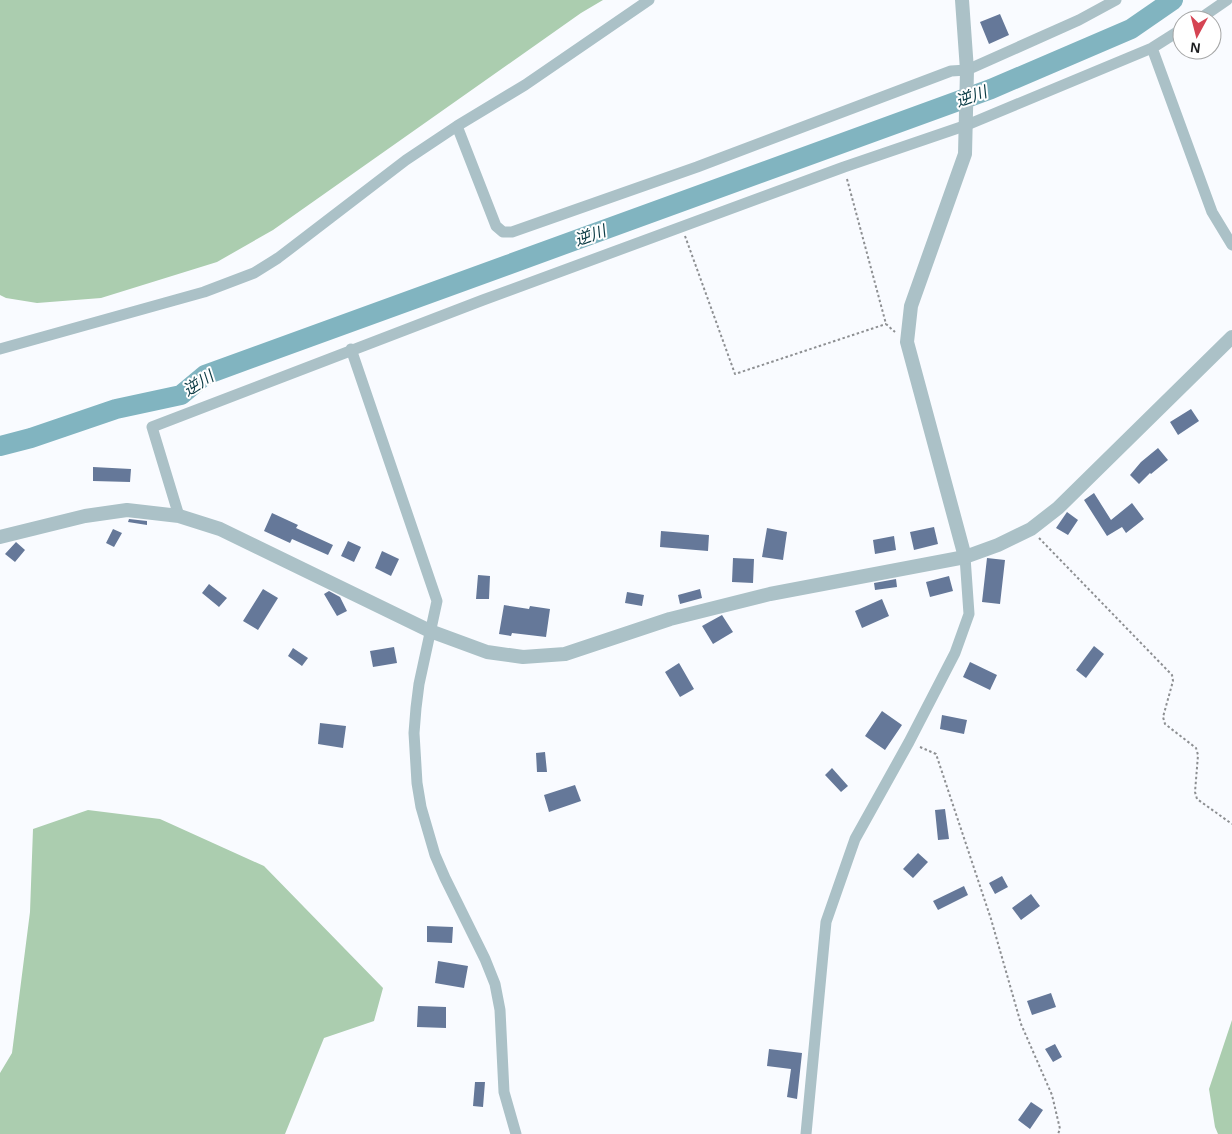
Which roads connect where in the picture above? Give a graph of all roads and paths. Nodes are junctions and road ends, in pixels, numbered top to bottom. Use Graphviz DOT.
graph roads {
  1 [pos="649,0"];
  2 [pos="962,0"];
  3 [pos="1116,0"];
  4 [pos="1227,0"];
  5 [pos="1212,10"];
  6 [pos="1172,36"];
  7 [pos="1152,48"];
  8 [pos="967,70"];
  9 [pos="967,125"];
  10 [pos="457,126"];
  11 [pos="844,167"];
  12 [pos="682,227"];
  13 [pos="1232,245"];
  14 [pos="1232,337"];
  15 [pos="0,349"];
  16 [pos="351,349"];
  17 [pos="179,516"];
  18 [pos="1031,529"];
  19 [pos="0,536"];
  20 [pos="966,557"];
  21 [pos="430,631"];
  22 [pos="909,742"];
  23 [pos="1232,824"];
  24 [pos="516,1134"];
  25 [pos="806,1134"];
  26 [pos="1058,1134"];
  1 -- 10 [label="street"];
  2 -- 8 [label="street"];
  3 -- 8 [label="street"];
  4 -- 5 [label="street"];
  6 -- 7 [label="street"];
  7 -- 9 [label="street"];
  7 -- 13 [label="street"];
  8 -- 9 [label="street"];
  8 -- 10 [label="street"];
  9 -- 11 [label="street"];
  9 -- 20 [label="street"];
  10 -- 15 [label="street"];
  11 -- 12 [label="street"];
  11 -- 12 [label="path"];
  12 -- 16 [label="street"];
  14 -- 18 [label="street"];
  16 -- 17 [label="street"];
  16 -- 21 [label="street"];
  17 -- 19 [label="street"];
  17 -- 21 [label="street"];
  18 -- 20 [label="street"];
  18 -- 23 [label="path"];
  20 -- 21 [label="street"];
  20 -- 22 [label="street"];
  21 -- 24 [label="street"];
  22 -- 25 [label="street"];
  22 -- 26 [label="path"];
}
